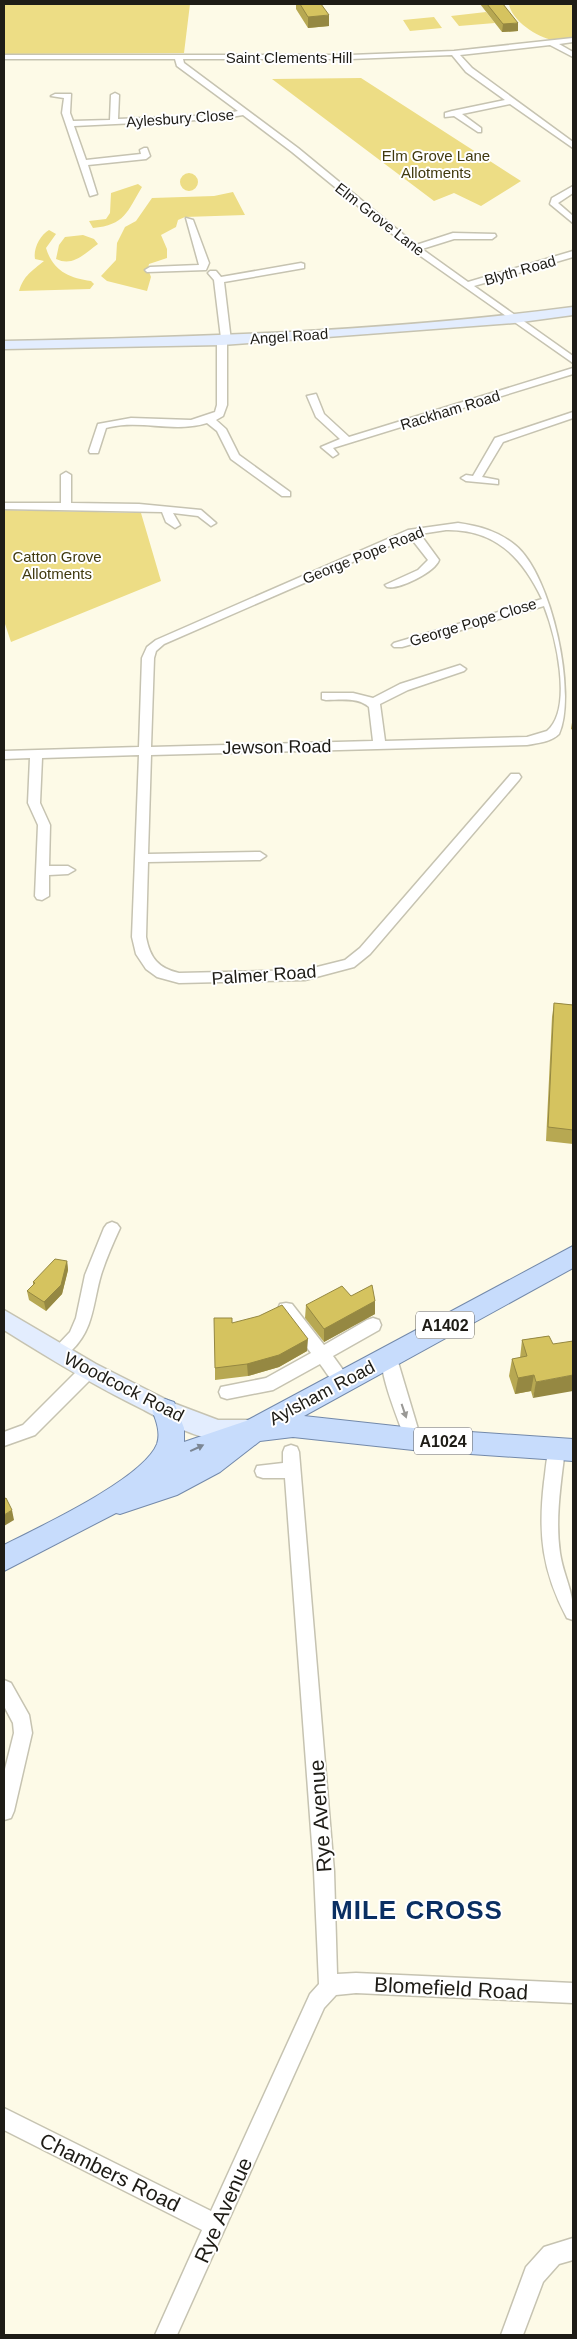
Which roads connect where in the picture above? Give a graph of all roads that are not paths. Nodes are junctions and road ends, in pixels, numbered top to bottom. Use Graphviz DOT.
graph roads {
  1 [pos="573,40"];
  2 [pos="551,42"];
  3 [pos="454,53"];
  4 [pos="573,55"];
  5 [pos="178,56"];
  6 [pos="4,57"];
  7 [pos="197,57"];
  8 [pos="191,72"];
  9 [pos="61,86"];
  10 [pos="105,95"];
  11 [pos="512,101"];
  12 [pos="246,112"];
  13 [pos="114,122"];
  14 [pos="70,124"];
  15 [pos="478,130"];
  16 [pos="573,146"];
  17 [pos="148,154"];
  18 [pos="83,163"];
  19 [pos="573,189"];
  20 [pos="93,194"];
  21 [pos="573,220"];
  22 [pos="179,227"];
  23 [pos="492,236"];
  24 [pos="415,248"];
  25 [pos="573,254"];
  26 [pos="301,266"];
  27 [pos="203,268"];
  28 [pos="150,270"];
  29 [pos="219,280"];
  30 [pos="467,285"];
  31 [pos="573,311"];
  32 [pos="514,319"];
  33 [pos="224,341"];
  34 [pos="4,345"];
  35 [pos="573,360"];
  36 [pos="573,371"];
  37 [pos="312,396"];
  38 [pos="573,415"];
  39 [pos="209,420"];
  40 [pos="348,441"];
  41 [pos="326,447"];
  42 [pos="94,452"];
  43 [pos="66,475"];
  44 [pos="494,482"];
  45 [pos="286,494"];
  46 [pos="4,506"];
  47 [pos="66,506"];
  48 [pos="147,508"];
  49 [pos="166,510"];
  50 [pos="194,512"];
  51 [pos="211,522"];
  52 [pos="175,525"];
  53 [pos="412,532"];
  54 [pos="390,584"];
  55 [pos="548,601"];
  56 [pos="398,644"];
  57 [pos="470,679"];
  58 [pos="326,696"];
  59 [pos="373,703"];
  60 [pos="550,735"];
  61 [pos="379,745"];
  62 [pos="145,751"];
  63 [pos="36,754"];
  64 [pos="4,755"];
  65 [pos="515,777"];
  66 [pos="260,856"];
  67 [pos="142,858"];
  68 [pos="68,870"];
  69 [pos="44,871"];
  70 [pos="42,896"];
  71 [pos="112,1228"];
  72 [pos="573,1256"];
  73 [pos="286,1310"];
  74 [pos="4,1319"];
  75 [pos="373,1325"];
  76 [pos="58,1353"];
  77 [pos="323,1354"];
  78 [pos="389,1357"];
  79 [pos="88,1371"];
  80 [pos="343,1381"];
  81 [pos="227,1392"];
  82 [pos="165,1410"];
  83 [pos="254,1430"];
  84 [pos="4,1439"];
  85 [pos="413,1439"];
  86 [pos="565,1450"];
  87 [pos="154,1470"];
  88 [pos="263,1471"];
  89 [pos="100,1508"];
  90 [pos="4,1559"];
  91 [pos="573,1612"];
  92 [pos="4,1689"];
  93 [pos="4,1811"];
  94 [pos="330,1987"];
  95 [pos="573,1993"];
  96 [pos="4,2119"];
  97 [pos="216,2225"];
  98 [pos="573,2250"];
  99 [pos="166,2335"];
  100 [pos="512,2335"];
  1 -- 2 [label="street, Saint Clements Hill"];
  2 -- 3 [label="street, Saint Clements Hill"];
  2 -- 4 [label="street"];
  3 -- 7 [label="street, Saint Clements Hill"];
  3 -- 11 [label="street"];
  5 -- 6 [label="street, Saint Clements Hill"];
  5 -- 7 [label="street, Saint Clements Hill"];
  5 -- 8 [label="street, Elm Grove Lane"];
  7 -- 8 [label="street"];
  8 -- 12 [label="street, Elm Grove Lane"];
  9 -- 14 [label="street"];
  10 -- 13 [label="street, Aylesbury Close"];
  11 -- 15 [label="street"];
  11 -- 16 [label="street"];
  12 -- 13 [label="street, Aylesbury Close"];
  12 -- 24 [label="street, Elm Grove Lane"];
  13 -- 14 [label="street, Aylesbury Close"];
  14 -- 18 [label="street"];
  17 -- 18 [label="street"];
  18 -- 20 [label="street"];
  19 -- 21 [label="street"];
  22 -- 27 [label="street"];
  23 -- 24 [label="street"];
  24 -- 30 [label="street, Elm Grove Lane"];
  25 -- 30 [label="street, Blyth Road"];
  26 -- 29 [label="street"];
  27 -- 28 [label="street"];
  27 -- 29 [label="street"];
  29 -- 33 [label="street"];
  30 -- 32 [label="street, Elm Grove Lane"];
  31 -- 32 [label="street, Angel Road"];
  32 -- 33 [label="street, Angel Road"];
  32 -- 35 [label="street, Elm Grove Lane"];
  33 -- 34 [label="street, Angel Road"];
  33 -- 39 [label="street"];
  36 -- 40 [label="street, Rackham Road"];
  37 -- 40 [label="street"];
  38 -- 44 [label="street"];
  39 -- 42 [label="street"];
  39 -- 45 [label="street"];
  40 -- 41 [label="street, Rackham Road"];
  43 -- 47 [label="street"];
  46 -- 47 [label="street"];
  47 -- 48 [label="street"];
  48 -- 49 [label="street"];
  48 -- 50 [label="street"];
  49 -- 50 [label="street"];
  49 -- 52 [label="street"];
  50 -- 51 [label="street"];
  53 -- 54 [label="street"];
  53 -- 55 [label="street, George Pope Road"];
  53 -- 62 [label="street, George Pope Road"];
  55 -- 56 [label="street, George Pope Close"];
  55 -- 60 [label="street, George Pope Road"];
  57 -- 59 [label="street"];
  58 -- 59 [label="street"];
  59 -- 61 [label="street"];
  60 -- 61 [label="street, Jewson Road"];
  61 -- 62 [label="street, Jewson Road"];
  62 -- 63 [label="street, Jewson Road"];
  62 -- 67 [label="street, Palmer Road"];
  63 -- 64 [label="street, Jewson Road"];
  63 -- 69 [label="street"];
  65 -- 67 [label="street, Palmer Road"];
  66 -- 67 [label="street"];
  68 -- 69 [label="street"];
  69 -- 70 [label="street"];
  71 -- 76 [label="street"];
  72 -- 78 [label="main road, Aylsham Road / A1402"];
  73 -- 77 [label="street"];
  74 -- 76 [label="street, Woodcock Road"];
  75 -- 77 [label="street"];
  76 -- 79 [label="street, Woodcock Road"];
  77 -- 80 [label="street"];
  77 -- 81 [label="street"];
  78 -- 80 [label="main road, Aylsham Road / A1402"];
  78 -- 85 [label="street, Aylsham Road, one-way"];
  79 -- 82 [label="street, Woodcock Road"];
  79 -- 84 [label="street"];
  80 -- 83 [label="main road, Aylsham Road / A1402"];
  82 -- 83 [label="street, Woodcock Road"];
  82 -- 87 [label="main road, A1402"];
  83 -- 85 [label="main road, A1024"];
  87 -- 83 [label="main road, Aylsham Road / A1402, one-way"];
  83 -- 89 [label="main road, Aylsham Road / A1402"];
  85 -- 86 [label="main road, A1024"];
  86 -- 91 [label="street"];
  87 -- 89 [label="main road, Aylsham Road / A1402"];
  88 -- 94 [label="street, Rye Avenue"];
  89 -- 90 [label="main road, Aylsham Road / A1402"];
  92 -- 93 [label="street"];
  94 -- 95 [label="street, Blomefield Road"];
  94 -- 97 [label="street, Rye Avenue"];
  96 -- 97 [label="street, Chambers Road"];
  97 -- 99 [label="street, Rye Avenue"];
  98 -- 100 [label="street"];
}
